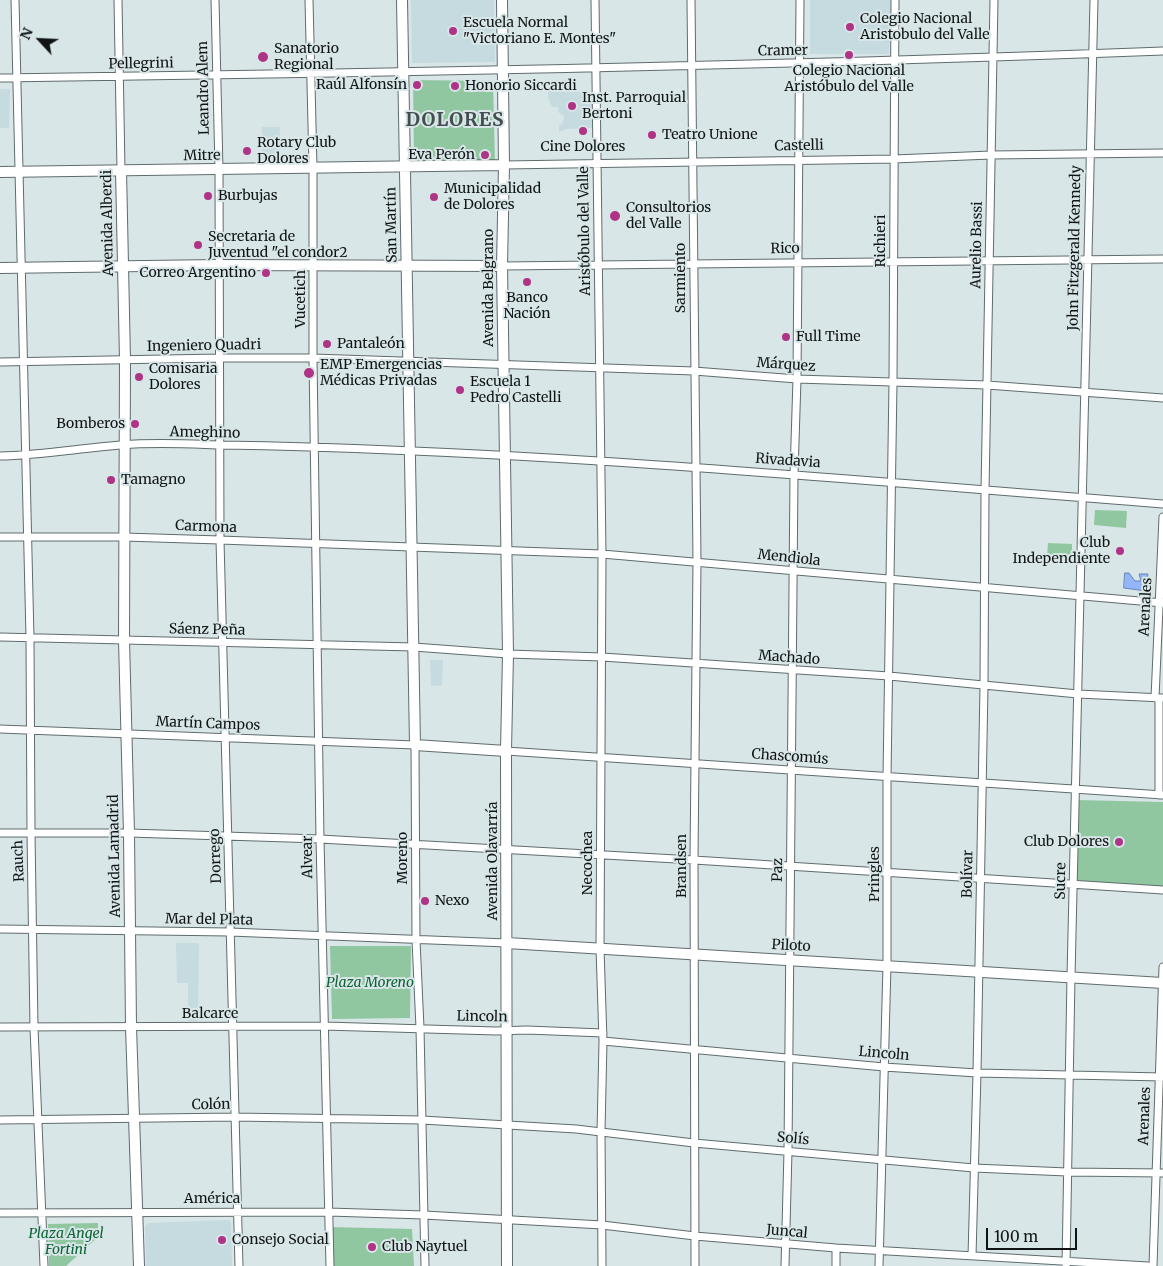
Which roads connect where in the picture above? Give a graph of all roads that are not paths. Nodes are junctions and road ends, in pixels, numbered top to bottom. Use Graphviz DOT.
graph roads {
  1 [pos="15,0"];
  2 [pos="118,0"];
  3 [pos="215,0"];
  4 [pos="309,0"];
  5 [pos="402,0"];
  6 [pos="502,0"];
  7 [pos="595,0"];
  8 [pos="691,0"];
  9 [pos="800,0"];
  10 [pos="895,0"];
  11 [pos="994,0"];
  12 [pos="1094,0"];
  13 [pos="1163,51"];
  14 [pos="1092,54"];
  15 [pos="993,57"];
  16 [pos="895,61"];
  17 [pos="800,63"];
  18 [pos="691,66"];
  19 [pos="596,68"];
  20 [pos="503,71"];
  21 [pos="403,73"];
  22 [pos="310,74"];
  23 [pos="216,76"];
  24 [pos="119,77"];
  25 [pos="0,78"];
  26 [pos="16,78"];
  27 [pos="1163,153"];
  28 [pos="991,155"];
  29 [pos="1090,155"];
  30 [pos="800,159"];
  31 [pos="894,159"];
  32 [pos="692,161"];
  33 [pos="597,163"];
  34 [pos="504,165"];
  35 [pos="312,167"];
  36 [pos="405,167"];
  37 [pos="219,169"];
  38 [pos="121,170"];
  39 [pos="0,172"];
  40 [pos="19,172"];
  41 [pos="1163,259"];
  42 [pos="989,260"];
  43 [pos="894,261"];
  44 [pos="1088,261"];
  45 [pos="798,263"];
  46 [pos="693,264"];
  47 [pos="218,265"];
  48 [pos="407,265"];
  49 [pos="598,265"];
  50 [pos="123,266"];
  51 [pos="314,266"];
  52 [pos="502,266"];
  53 [pos="0,268"];
  54 [pos="21,268"];
  55 [pos="219,358"];
  56 [pos="313,358"];
  57 [pos="125,360"];
  58 [pos="408,361"];
  59 [pos="0,362"];
  60 [pos="24,362"];
  61 [pos="504,364"];
  62 [pos="599,367"];
  63 [pos="694,371"];
  64 [pos="797,379"];
  65 [pos="893,382"];
  66 [pos="987,385"];
  67 [pos="1084,393"];
  68 [pos="1163,398"];
  69 [pos="124,444"];
  70 [pos="220,445"];
  71 [pos="315,447"];
  72 [pos="410,450"];
  73 [pos="26,455"];
  74 [pos="0,456"];
  75 [pos="505,456"];
  76 [pos="600,461"];
  77 [pos="695,467"];
  78 [pos="794,474"];
  79 [pos="891,482"];
  80 [pos="985,491"];
  81 [pos="1082,498"];
  82 [pos="1163,504"];
  83 [pos="1163,517"];
  84 [pos="0,537"];
  85 [pos="28,537"];
  86 [pos="124,537"];
  87 [pos="220,540"];
  88 [pos="316,543"];
  89 [pos="412,547"];
  90 [pos="506,550"];
  91 [pos="602,554"];
  92 [pos="697,562"];
  93 [pos="793,571"];
  94 [pos="889,580"];
  95 [pos="984,589"];
  96 [pos="1080,596"];
  97 [pos="1161,603"];
  98 [pos="0,637"];
  99 [pos="30,638"];
  100 [pos="124,640"];
  101 [pos="224,642"];
  102 [pos="317,645"];
  103 [pos="414,647"];
  104 [pos="508,654"];
  105 [pos="602,657"];
  106 [pos="697,664"];
  107 [pos="792,671"];
  108 [pos="889,676"];
  109 [pos="984,685"];
  110 [pos="1078,694"];
  111 [pos="1159,698"];
  112 [pos="0,729"];
  113 [pos="30,729"];
  114 [pos="126,734"];
  115 [pos="224,737"];
  116 [pos="319,740"];
  117 [pos="415,745"];
  118 [pos="506,750"];
  119 [pos="602,758"];
  120 [pos="696,764"];
  121 [pos="792,770"];
  122 [pos="887,777"];
  123 [pos="982,783"];
  124 [pos="1075,790"];
  125 [pos="1161,795"];
  126 [pos="0,833"];
  127 [pos="30,833"];
  128 [pos="129,834"];
  129 [pos="228,836"];
  130 [pos="320,839"];
  131 [pos="417,844"];
  132 [pos="508,850"];
  133 [pos="601,855"];
  134 [pos="694,860"];
  135 [pos="791,867"];
  136 [pos="888,873"];
  137 [pos="980,879"];
  138 [pos="1074,884"];
  139 [pos="1163,890"];
  140 [pos="0,929"];
  141 [pos="34,929"];
  142 [pos="130,931"];
  143 [pos="230,932"];
  144 [pos="322,936"];
  145 [pos="416,940"];
  146 [pos="507,943"];
  147 [pos="600,948"];
  148 [pos="694,955"];
  149 [pos="789,960"];
  150 [pos="887,966"];
  151 [pos="1163,967"];
  152 [pos="978,973"];
  153 [pos="1070,976"];
  154 [pos="1163,983"];
  155 [pos="324,1026"];
  156 [pos="0,1027"];
  157 [pos="131,1027"];
  158 [pos="233,1027"];
  159 [pos="34,1028"];
  160 [pos="420,1028"];
  161 [pos="507,1030"];
  162 [pos="603,1037"];
  163 [pos="694,1049"];
  164 [pos="789,1057"];
  165 [pos="884,1067"];
  166 [pos="977,1073"];
  167 [pos="1070,1076"];
  168 [pos="1161,1077"];
  169 [pos="234,1117"];
  170 [pos="327,1117"];
  171 [pos="135,1119"];
  172 [pos="0,1120"];
  173 [pos="37,1120"];
  174 [pos="422,1120"];
  175 [pos="507,1126"];
  176 [pos="601,1132"];
  177 [pos="694,1142"];
  178 [pos="788,1151"];
  179 [pos="881,1158"];
  180 [pos="974,1168"];
  181 [pos="1067,1172"];
  182 [pos="1159,1173"];
  183 [pos="42,1212"];
  184 [pos="138,1212"];
  185 [pos="238,1212"];
  186 [pos="329,1212"];
  187 [pos="0,1213"];
  188 [pos="424,1215"];
  189 [pos="507,1220"];
  190 [pos="602,1225"];
  191 [pos="695,1236"];
  192 [pos="786,1245"];
  193 [pos="836,1248"];
  194 [pos="879,1250"];
  195 [pos="972,1256"];
  196 [pos="1066,1264"];
  197 [pos="1110,1265"];
  198 [pos="44,1266"];
  199 [pos="139,1266"];
  200 [pos="239,1266"];
  201 [pos="330,1266"];
  202 [pos="424,1266"];
  203 [pos="508,1266"];
  204 [pos="602,1266"];
  205 [pos="695,1266"];
  206 [pos="785,1266"];
  207 [pos="836,1266"];
  208 [pos="879,1266"];
  209 [pos="1148,1266"];
  210 [pos="1153,1266"];
  1 -- 26 [label="street, Rauch"];
  2 -- 24 [label="street, Avenida Alberdi"];
  3 -- 23 [label="street, Leandro Alem"];
  4 -- 22 [label="street, Vucetich"];
  5 -- 21 [label="main road, San Martín"];
  6 -- 20 [label="main road, Avenida Belgrano"];
  7 -- 19 [label="street, Aristóbulo del Valle"];
  8 -- 18 [label="street, Sarmiento"];
  9 -- 17 [label="street, Paz"];
  10 -- 16 [label="street, Richieri"];
  11 -- 15 [label="street, Aurelio Bassi"];
  12 -- 14 [label="street, John Fitzgerald Kennedy"];
  13 -- 14 [label="street, Cramer"];
  14 -- 15 [label="street, Cramer"];
  14 -- 29 [label="street, John Fitzgerald Kennedy"];
  15 -- 16 [label="street, Cramer"];
  15 -- 28 [label="street, Aurelio Bassi"];
  16 -- 17 [label="street, Cramer"];
  16 -- 31 [label="street, Richieri"];
  17 -- 18 [label="street, Cramer"];
  17 -- 30 [label="street, Paz"];
  18 -- 19 [label="street, Cramer"];
  18 -- 32 [label="street, Sarmiento"];
  19 -- 20 [label="street, Cramer"];
  19 -- 33 [label="street, Aristóbulo del Valle"];
  20 -- 21 [label="street, Cramer"];
  20 -- 34 [label="main road, Avenida Belgrano"];
  21 -- 22 [label="street, Pellegrini"];
  21 -- 36 [label="main road, San Martín"];
  22 -- 23 [label="street, Pellegrini"];
  22 -- 35 [label="street, Vucetich"];
  23 -- 24 [label="street, Pellegrini"];
  23 -- 37 [label="street, Leandro Alem"];
  24 -- 26 [label="street, Pellegrini"];
  24 -- 38 [label="street, Avenida Alberdi"];
  25 -- 26 [label="street, Pellegrini"];
  26 -- 40 [label="street, Rauch"];
  27 -- 29 [label="street, Castelli"];
  28 -- 29 [label="street, Castelli"];
  28 -- 31 [label="street, Castelli"];
  28 -- 42 [label="street, Aurelio Bassi"];
  29 -- 44 [label="street, John Fitzgerald Kennedy"];
  30 -- 31 [label="street, Castelli"];
  30 -- 32 [label="street, Castelli"];
  30 -- 45 [label="street, Paz"];
  31 -- 43 [label="street, Richieri"];
  32 -- 33 [label="street, Castelli"];
  32 -- 46 [label="street, Sarmiento"];
  33 -- 34 [label="street, Castelli"];
  33 -- 49 [label="street, Aristóbulo del Valle"];
  34 -- 36 [label="main road, Castelli"];
  34 -- 52 [label="main road, Avenida Belgrano"];
  35 -- 36 [label="main road, Mitre"];
  35 -- 37 [label="main road, Mitre"];
  35 -- 51 [label="street, Vucetich"];
  36 -- 48 [label="main road, San Martín"];
  37 -- 38 [label="main road, Mitre"];
  37 -- 47 [label="street, Leandro Alem"];
  38 -- 40 [label="main road, Mitre"];
  38 -- 50 [label="main road, Avenida Alberdi"];
  39 -- 40 [label="main road, Mitre"];
  40 -- 54 [label="street, Rauch"];
  41 -- 44 [label="street, Rico"];
  42 -- 43 [label="street, Rico"];
  42 -- 44 [label="street, Rico"];
  42 -- 66 [label="street, Aurelio Bassi"];
  43 -- 45 [label="street, Rico"];
  43 -- 65 [label="street, Richieri"];
  44 -- 67 [label="street, John Fitzgerald Kennedy"];
  45 -- 46 [label="street, Rico"];
  45 -- 64 [label="street, Paz"];
  46 -- 49 [label="street, Rico"];
  46 -- 63 [label="street, Sarmiento"];
  47 -- 50 [label="main road, Rico"];
  47 -- 51 [label="main road, Rico"];
  47 -- 55 [label="street, Leandro Alem"];
  48 -- 51 [label="main road, Rico"];
  48 -- 52 [label="main road, Rico"];
  48 -- 58 [label="main road, San Martín"];
  49 -- 52 [label="street, Rico"];
  49 -- 62 [label="street, Aristóbulo del Valle"];
  50 -- 54 [label="main road, Rico"];
  50 -- 57 [label="main road, Avenida Alberdi"];
  51 -- 56 [label="street, Vucetich"];
  52 -- 61 [label="main road, Avenida Belgrano"];
  53 -- 54 [label="main road, Rico"];
  54 -- 60 [label="street, Rauch"];
  55 -- 56 [label="street, Ingeniero Quadri"];
  55 -- 57 [label="street, Ingeniero Quadri"];
  55 -- 70 [label="street, Leandro Alem"];
  56 -- 58 [label="street, Ingeniero Quadri"];
  56 -- 71 [label="street, Vucetich"];
  57 -- 60 [label="street, Ingeniero Quadri"];
  57 -- 69 [label="main road, Avenida Alberdi"];
  58 -- 61 [label="street, Márquez"];
  58 -- 72 [label="main road, San Martín"];
  59 -- 60 [label="street, Ingeniero Quadri"];
  60 -- 73 [label="street, Rauch"];
  61 -- 62 [label="street, Márquez"];
  61 -- 75 [label="main road, Avenida Belgrano"];
  62 -- 63 [label="street, Márquez"];
  62 -- 76 [label="street, Aristóbulo del Valle"];
  63 -- 64 [label="street, Márquez"];
  63 -- 77 [label="street, Sarmiento"];
  64 -- 65 [label="street, Márquez"];
  64 -- 78 [label="street, Paz"];
  65 -- 66 [label="street, Márquez"];
  65 -- 79 [label="street, Richieri"];
  66 -- 67 [label="street, Márquez"];
  66 -- 80 [label="street, Aurelio Bassi"];
  67 -- 68 [label="street, Márquez"];
  67 -- 81 [label="street, John Fitzgerald Kennedy"];
  69 -- 70 [label="street, Ameghino"];
  69 -- 73 [label="street, Ameghino"];
  69 -- 86 [label="main road, Avenida Lamadrid"];
  70 -- 71 [label="street, Ameghino"];
  70 -- 87 [label="street, Dorrego"];
  71 -- 72 [label="street, Ameghino"];
  71 -- 88 [label="street, Alvear"];
  72 -- 75 [label="street, Rivadavia"];
  72 -- 89 [label="main road, Moreno"];
  73 -- 74 [label="street, Ameghino"];
  73 -- 85 [label="street, Rauch"];
  75 -- 76 [label="street, Rivadavia"];
  75 -- 90 [label="main road, Avenida Olavarría"];
  76 -- 77 [label="street, Rivadavia"];
  76 -- 91 [label="street, Necochea"];
  77 -- 78 [label="street, Rivadavia"];
  77 -- 92 [label="street, Brandsen"];
  78 -- 79 [label="street, Rivadavia"];
  78 -- 93 [label="street, Paz"];
  79 -- 80 [label="street, Rivadavia"];
  79 -- 94 [label="street, Pringles"];
  80 -- 81 [label="street, Rivadavia"];
  80 -- 95 [label="street, Bolívar"];
  81 -- 82 [label="street, Rivadavia"];
  81 -- 96 [label="street, Sucre"];
  83 -- 97 [label="street, Arenales"];
  84 -- 85 [label="street, Carmona"];
  85 -- 86 [label="street, Carmona"];
  85 -- 99 [label="street, Rauch"];
  86 -- 87 [label="street, Carmona"];
  86 -- 100 [label="main road, Avenida Lamadrid"];
  87 -- 88 [label="street, Carmona"];
  87 -- 101 [label="street, Dorrego"];
  88 -- 89 [label="street, Carmona"];
  88 -- 102 [label="street, Alvear"];
  89 -- 90 [label="street, Mendiola"];
  89 -- 103 [label="main road, Moreno"];
  90 -- 91 [label="street, Mendiola"];
  90 -- 104 [label="main road, Avenida Olavarría"];
  91 -- 92 [label="street, Mendiola"];
  91 -- 105 [label="street, Necochea"];
  92 -- 93 [label="street, Mendiola"];
  92 -- 106 [label="street, Brandsen"];
  93 -- 94 [label="street, Mendiola"];
  93 -- 107 [label="street, Paz"];
  94 -- 95 [label="street, Mendiola"];
  94 -- 108 [label="street, Pringles"];
  95 -- 96 [label="street, Mendiola"];
  95 -- 109 [label="street, Bolívar"];
  96 -- 97 [label="street, Mendiola"];
  96 -- 110 [label="street, Sucre"];
  97 -- 111 [label="street, Arenales"];
  98 -- 99 [label="street, Sáenz Peña"];
  99 -- 100 [label="street, Sáenz Peña"];
  99 -- 113 [label="street, Rauch"];
  100 -- 101 [label="street, Sáenz Peña"];
  100 -- 114 [label="main road, Avenida Lamadrid"];
  101 -- 102 [label="street, Sáenz Peña"];
  101 -- 115 [label="street, Dorrego"];
  102 -- 103 [label="street, Sáenz Peña"];
  102 -- 116 [label="street, Alvear"];
  103 -- 104 [label="street, Machado"];
  103 -- 117 [label="main road, Moreno"];
  104 -- 105 [label="street, Machado"];
  104 -- 118 [label="main road, Avenida Olavarría"];
  105 -- 106 [label="street, Machado"];
  105 -- 119 [label="street, Necochea"];
  106 -- 107 [label="street, Machado"];
  106 -- 120 [label="street, Brandsen"];
  107 -- 108 [label="street, Machado"];
  107 -- 121 [label="street, Paz"];
  108 -- 109 [label="street, Machado"];
  108 -- 122 [label="street, Pringles"];
  109 -- 110 [label="street, Machado"];
  109 -- 123 [label="street, Bolívar"];
  110 -- 111 [label="street, Machado"];
  110 -- 124 [label="street, Sucre"];
  111 -- 125 [label="street, Arenales"];
  112 -- 113 [label="street, Martín Campos"];
  113 -- 114 [label="street, Martín Campos"];
  113 -- 127 [label="street, Rauch"];
  114 -- 115 [label="street, Martín Campos"];
  114 -- 128 [label="main road, Avenida Lamadrid"];
  115 -- 116 [label="street, Martín Campos"];
  115 -- 129 [label="street, Dorrego"];
  116 -- 117 [label="street, Martín Campos"];
  116 -- 130 [label="street, Alvear"];
  117 -- 118 [label="main road, Chascomús"];
  117 -- 131 [label="street, Moreno"];
  118 -- 119 [label="street, Chascomús"];
  118 -- 132 [label="main road, Avenida Olavarría"];
  119 -- 120 [label="street, Chascomús"];
  119 -- 133 [label="street, Necochea"];
  120 -- 121 [label="street, Chascomús"];
  120 -- 134 [label="street, Brandsen"];
  121 -- 122 [label="street, Chascomús"];
  121 -- 135 [label="street, Paz"];
  122 -- 123 [label="street, Chascomús"];
  122 -- 136 [label="street, Pringles"];
  123 -- 124 [label="street, Chascomús"];
  123 -- 137 [label="street, Bolívar"];
  124 -- 125 [label="street, Chascomús"];
  124 -- 138 [label="street, Sucre"];
  126 -- 127 [label="street"];
  127 -- 128 [label="street"];
  127 -- 141 [label="street, Rauch"];
  128 -- 129 [label="street"];
  128 -- 142 [label="main road, Avenida Lamadrid"];
  129 -- 130 [label="street"];
  129 -- 143 [label="street, Dorrego"];
  130 -- 131 [label="street"];
  130 -- 144 [label="street, Alvear"];
  131 -- 132 [label="street"];
  131 -- 145 [label="street, Moreno"];
  132 -- 133 [label="street"];
  132 -- 146 [label="main road, Avenida Olavarría"];
  133 -- 134 [label="street"];
  133 -- 147 [label="street, Necochea"];
  134 -- 135 [label="street"];
  134 -- 148 [label="street, Brandsen"];
  135 -- 136 [label="street"];
  135 -- 149 [label="street, Paz"];
  136 -- 137 [label="street"];
  136 -- 150 [label="street, Pringles"];
  137 -- 138 [label="street"];
  137 -- 152 [label="street, Bolívar"];
  138 -- 139 [label="street"];
  138 -- 153 [label="street, Sucre"];
  140 -- 141 [label="street, Mar del Plata"];
  141 -- 142 [label="street, Mar del Plata"];
  141 -- 159 [label="street, Rauch"];
  142 -- 143 [label="street, Mar del Plata"];
  142 -- 157 [label="main road, Avenida Lamadrid"];
  143 -- 144 [label="street, Mar del Plata"];
  143 -- 158 [label="street, Dorrego"];
  144 -- 145 [label="street, Mar del Plata"];
  144 -- 155 [label="street, Alvear"];
  145 -- 146 [label="street, Piloto"];
  145 -- 160 [label="street, Moreno"];
  146 -- 147 [label="main road, Piloto"];
  146 -- 161 [label="main road, Avenida Olavarría"];
  147 -- 148 [label="main road, Piloto"];
  147 -- 162 [label="street, Necochea"];
  148 -- 149 [label="main road, Piloto"];
  148 -- 163 [label="street, Brandsen"];
  149 -- 150 [label="main road, Piloto"];
  149 -- 164 [label="street, Paz"];
  150 -- 152 [label="main road, Piloto"];
  150 -- 165 [label="street, Pringles"];
  151 -- 154 [label="street, Arenales"];
  152 -- 153 [label="main road, Piloto"];
  152 -- 166 [label="street, Bolívar"];
  153 -- 154 [label="main road, Piloto"];
  153 -- 167 [label="street, Sucre"];
  154 -- 168 [label="street, Arenales"];
  155 -- 158 [label="street, Balcarce"];
  155 -- 160 [label="street, Balcarce"];
  155 -- 170 [label="street, Alvear"];
  156 -- 159 [label="street, Balcarce"];
  157 -- 158 [label="street, Balcarce"];
  157 -- 159 [label="street, Balcarce"];
  157 -- 171 [label="main road, Avenida Lamadrid"];
  158 -- 169 [label="street, Dorrego"];
  159 -- 173 [label="street, Rauch"];
  160 -- 161 [label="street, Lincoln"];
  160 -- 174 [label="street, Moreno"];
  161 -- 162 [label="street, Lincoln"];
  161 -- 175 [label="main road, Avenida Olavarría"];
  162 -- 163 [label="street, Lincoln"];
  162 -- 176 [label="street, Necochea"];
  163 -- 164 [label="street, Lincoln"];
  163 -- 177 [label="street, Brandsen"];
  164 -- 165 [label="street, Lincoln"];
  164 -- 178 [label="street, Paz"];
  165 -- 166 [label="street, Lincoln"];
  165 -- 179 [label="street, Pringles"];
  166 -- 167 [label="street, Lincoln"];
  166 -- 180 [label="street, Bolívar"];
  167 -- 168 [label="street, Lincoln"];
  167 -- 181 [label="street, Sucre"];
  168 -- 182 [label="street, Arenales"];
  169 -- 170 [label="street, Colón"];
  169 -- 171 [label="street, Colón"];
  169 -- 185 [label="street, Dorrego"];
  170 -- 174 [label="street, Colón"];
  170 -- 186 [label="street, Alvear"];
  171 -- 173 [label="street, Colón"];
  171 -- 184 [label="main road, Avenida Lamadrid"];
  172 -- 173 [label="street, Colón"];
  173 -- 183 [label="street, Rauch"];
  174 -- 175 [label="street, Solís"];
  174 -- 188 [label="street, Moreno"];
  175 -- 176 [label="street, Solís"];
  175 -- 189 [label="main road, Avenida Olavarría"];
  176 -- 177 [label="street, Solís"];
  176 -- 190 [label="street, Necochea"];
  177 -- 178 [label="street, Solís"];
  177 -- 191 [label="street, Brandsen"];
  178 -- 179 [label="street, Solís"];
  178 -- 192 [label="street, Paz"];
  179 -- 180 [label="street, Solís"];
  179 -- 194 [label="street, Pringles"];
  180 -- 181 [label="street, Solís"];
  180 -- 195 [label="street, Bolívar"];
  181 -- 182 [label="street, Solís"];
  181 -- 196 [label="street, Sucre"];
  182 -- 210 [label="street, Arenales"];
  183 -- 184 [label="street, América"];
  183 -- 187 [label="street, América"];
  183 -- 198 [label="street, Rauch"];
  184 -- 185 [label="street, América"];
  184 -- 199 [label="main road, Avenida Lamadrid"];
  185 -- 186 [label="street, América"];
  185 -- 200 [label="street, Dorrego"];
  186 -- 188 [label="street, América"];
  186 -- 201 [label="street, Alvear"];
  188 -- 189 [label="street, Juncal"];
  188 -- 202 [label="street, Moreno"];
  189 -- 190 [label="street, Juncal"];
  189 -- 203 [label="main road, Avenida Olavarría"];
  190 -- 191 [label="street, Juncal"];
  190 -- 204 [label="street, Necochea"];
  191 -- 192 [label="street, Juncal"];
  191 -- 205 [label="street, Brandsen"];
  192 -- 193 [label="street, Juncal"];
  192 -- 206 [label="street, Paz"];
  193 -- 194 [label="street, Juncal"];
  193 -- 207 [label="street"];
  194 -- 195 [label="street, Juncal"];
  194 -- 208 [label="street, Pringles"];
  195 -- 196 [label="street, Juncal"];
  196 -- 197 [label="street, Juncal"];
  197 -- 209 [label="street, Juncal"];
}
